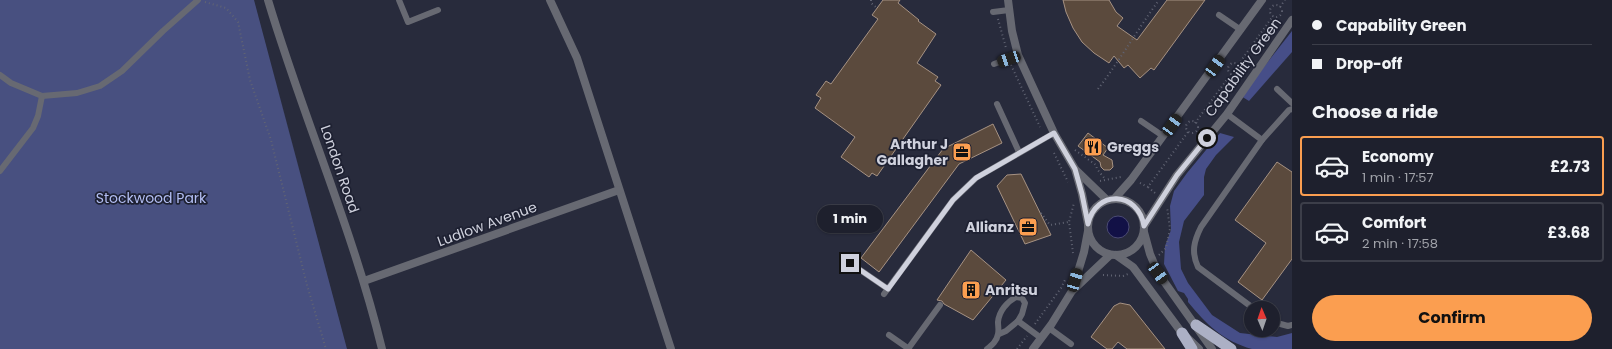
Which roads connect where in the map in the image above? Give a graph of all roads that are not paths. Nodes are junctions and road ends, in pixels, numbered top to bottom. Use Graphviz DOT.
graph roads {
  1 [pos="198,0"];
  2 [pos="268,0"];
  3 [pos="399,0"];
  4 [pos="550,0"];
  5 [pos="1008,0"];
  6 [pos="1262,0"];
  7 [pos="438,10"];
  8 [pos="1009,10"];
  9 [pos="995,12"];
  10 [pos="1219,15"];
  11 [pos="1292,20"];
  12 [pos="1241,30"];
  13 [pos="1018,54"];
  14 [pos="994,64"];
  15 [pos="0,75"];
  16 [pos="1277,90"];
  17 [pos="42,96"];
  18 [pos="1292,103"];
  19 [pos="997,104"];
  20 [pos="1292,109"];
  21 [pos="1226,114"];
  22 [pos="1141,121"];
  23 [pos="1054,133"];
  24 [pos="1163,136"];
  25 [pos="1262,140"];
  26 [pos="1019,152"];
  27 [pos="1075,169"];
  28 [pos="0,171"];
  29 [pos="619,190"];
  30 [pos="1111,199"];
  31 [pos="1088,228"];
  32 [pos="1144,229"];
  33 [pos="1113,255"];
  34 [pos="850,263"];
  35 [pos="364,281"];
  36 [pos="888,289"];
  37 [pos="1072,291"];
  38 [pos="884,294"];
  39 [pos="1244,301"];
  40 [pos="940,305"];
  41 [pos="1018,321"];
  42 [pos="1280,324"];
  43 [pos="1196,325"];
  44 [pos="1292,325"];
  45 [pos="1048,328"];
  46 [pos="1182,333"];
  47 [pos="999,334"];
  48 [pos="889,335"];
  49 [pos="1041,338"];
  50 [pos="1072,344"];
  51 [pos="382,349"];
  52 [pos="671,349"];
  53 [pos="908,349"];
  54 [pos="986,349"];
  55 [pos="1033,349"];
  56 [pos="1192,349"];
  57 [pos="1199,349"];
  58 [pos="1212,349"];
  59 [pos="1231,349"];
  1 -- 17 [label="lane"];
  2 -- 35 [label="street, London Road"];
  3 -- 7 [label="lane"];
  4 -- 29 [label="street"];
  5 -- 8 [label="street"];
  6 -- 12 [label="street, Capability Green"];
  8 -- 9 [label="lane"];
  8 -- 13 [label="street"];
  10 -- 12 [label="lane"];
  11 -- 21 [label="street, Capability Green"];
  12 -- 24 [label="street, Capability Green"];
  13 -- 14 [label="lane"];
  13 -- 23 [label="street"];
  15 -- 17 [label="lane"];
  16 -- 18 [label="lane"];
  17 -- 28 [label="lane"];
  19 -- 26 [label="lane"];
  20 -- 25 [label="lane"];
  21 -- 25 [label="lane"];
  21 -- 32 [label="street, Capability Green"];
  22 -- 24 [label="lane"];
  23 -- 26 [label="lane"];
  23 -- 27 [label="street"];
  24 -- 30 [label="street, Capability Green"];
  25 -- 39 [label="lane"];
  26 -- 36 [label="lane"];
  27 -- 30 [label="street"];
  27 -- 31 [label="street"];
  29 -- 35 [label="street, Ludlow Avenue"];
  29 -- 52 [label="street"];
  30 -- 31 [label="street"];
  30 -- 32 [label="street"];
  31 -- 33 [label="street"];
  31 -- 37 [label="street"];
  32 -- 33 [label="street"];
  32 -- 43 [label="street"];
  33 -- 37 [label="street"];
  33 -- 46 [label="street"];
  34 -- 36 [label="lane"];
  35 -- 51 [label="street, London Road"];
  36 -- 38 [label="lane"];
  37 -- 45 [label="street"];
  40 -- 53 [label="lane"];
  41 -- 47 [label="lane"];
  41 -- 47 [label="lane"];
  41 -- 49 [label="lane"];
  42 -- 44 [label="lane"];
  43 -- 58 [label="street"];
  43 -- 59 [label="highway"];
  45 -- 49 [label="street"];
  45 -- 50 [label="lane"];
  46 -- 56 [label="highway"];
  46 -- 57 [label="street"];
  47 -- 54 [label="lane"];
  48 -- 53 [label="lane"];
  49 -- 55 [label="street"];
}
